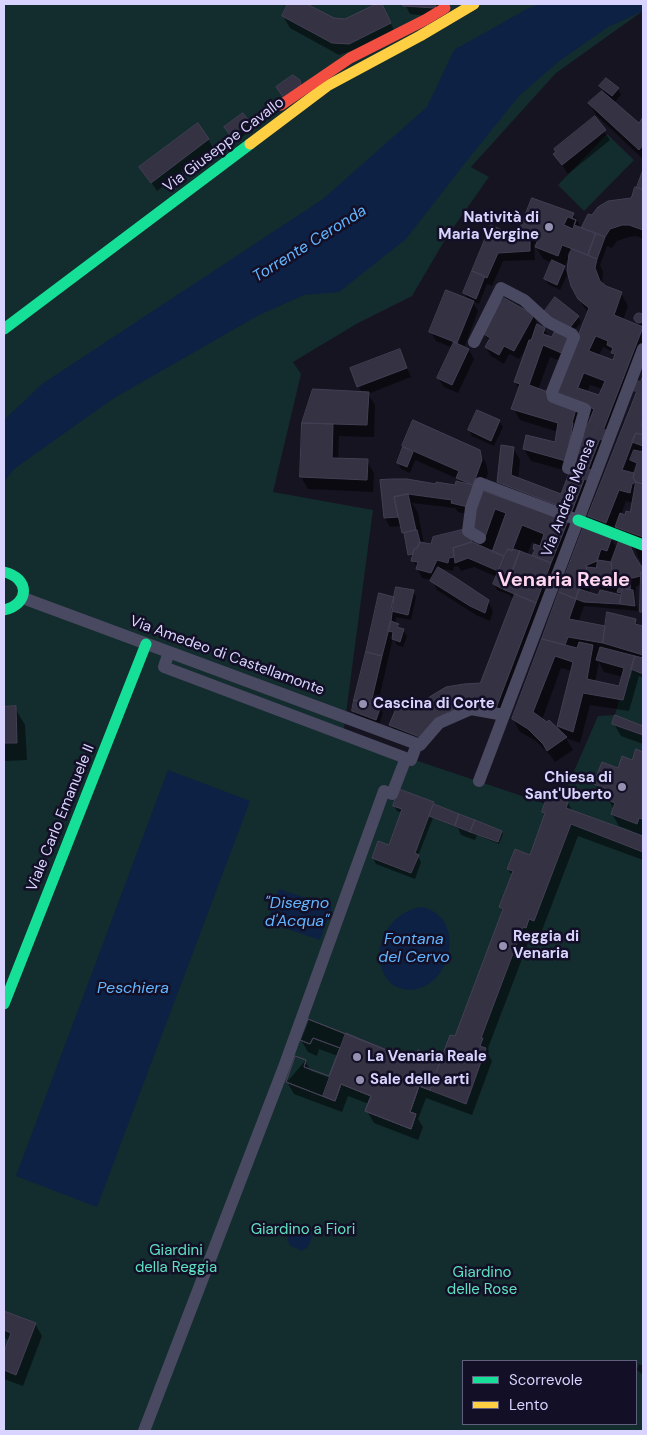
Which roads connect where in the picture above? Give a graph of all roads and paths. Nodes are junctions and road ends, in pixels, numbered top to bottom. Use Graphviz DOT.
graph roads {
  1 [pos="452,4"];
  2 [pos="474,4"];
  3 [pos="273,112"];
  4 [pos="218,154"];
  5 [pos="4,318"];
  6 [pos="4,329"];
  7 [pos="474,342"];
  8 [pos="643,349"];
  9 [pos="568,468"];
  10 [pos="578,520"];
  11 [pos="480,538"];
  12 [pos="643,545"];
  13 [pos="4,572"];
  14 [pos="23,598"];
  15 [pos="4,610"];
  16 [pos="146,644"];
  17 [pos="169,652"];
  18 [pos="504,715"];
  19 [pos="418,744"];
  20 [pos="406,758"];
  21 [pos="479,781"];
  22 [pos="4,1004"];
  23 [pos="144,1431"];
  1 -- 3 [label="street, Via Giuseppe Cavallo"];
  2 -- 6 [label="street, Via Giuseppe Cavallo"];
  4 -- 5 [label="street, Via Giuseppe Cavallo"];
  7 -- 9 [label="street"];
  8 -- 10 [label="street, Via Andrea Mensa"];
  10 -- 11 [label="street"];
  10 -- 12 [label="street"];
  10 -- 18 [label="street, Via Andrea Mensa"];
  13 -- 14 [label="street"];
  14 -- 15 [label="street"];
  14 -- 16 [label="street, Via Amedeo di Castellamonte"];
  16 -- 17 [label="street, Via Amedeo di Castellamonte"];
  16 -- 22 [label="street, Viale Carlo Emanuele II"];
  17 -- 19 [label="street, Via Amedeo di Castellamonte"];
  17 -- 20 [label="street"];
  18 -- 19 [label="street"];
  18 -- 21 [label="street, Via Andrea Mensa"];
  19 -- 20 [label="street"];
  20 -- 23 [label="street"];
}
